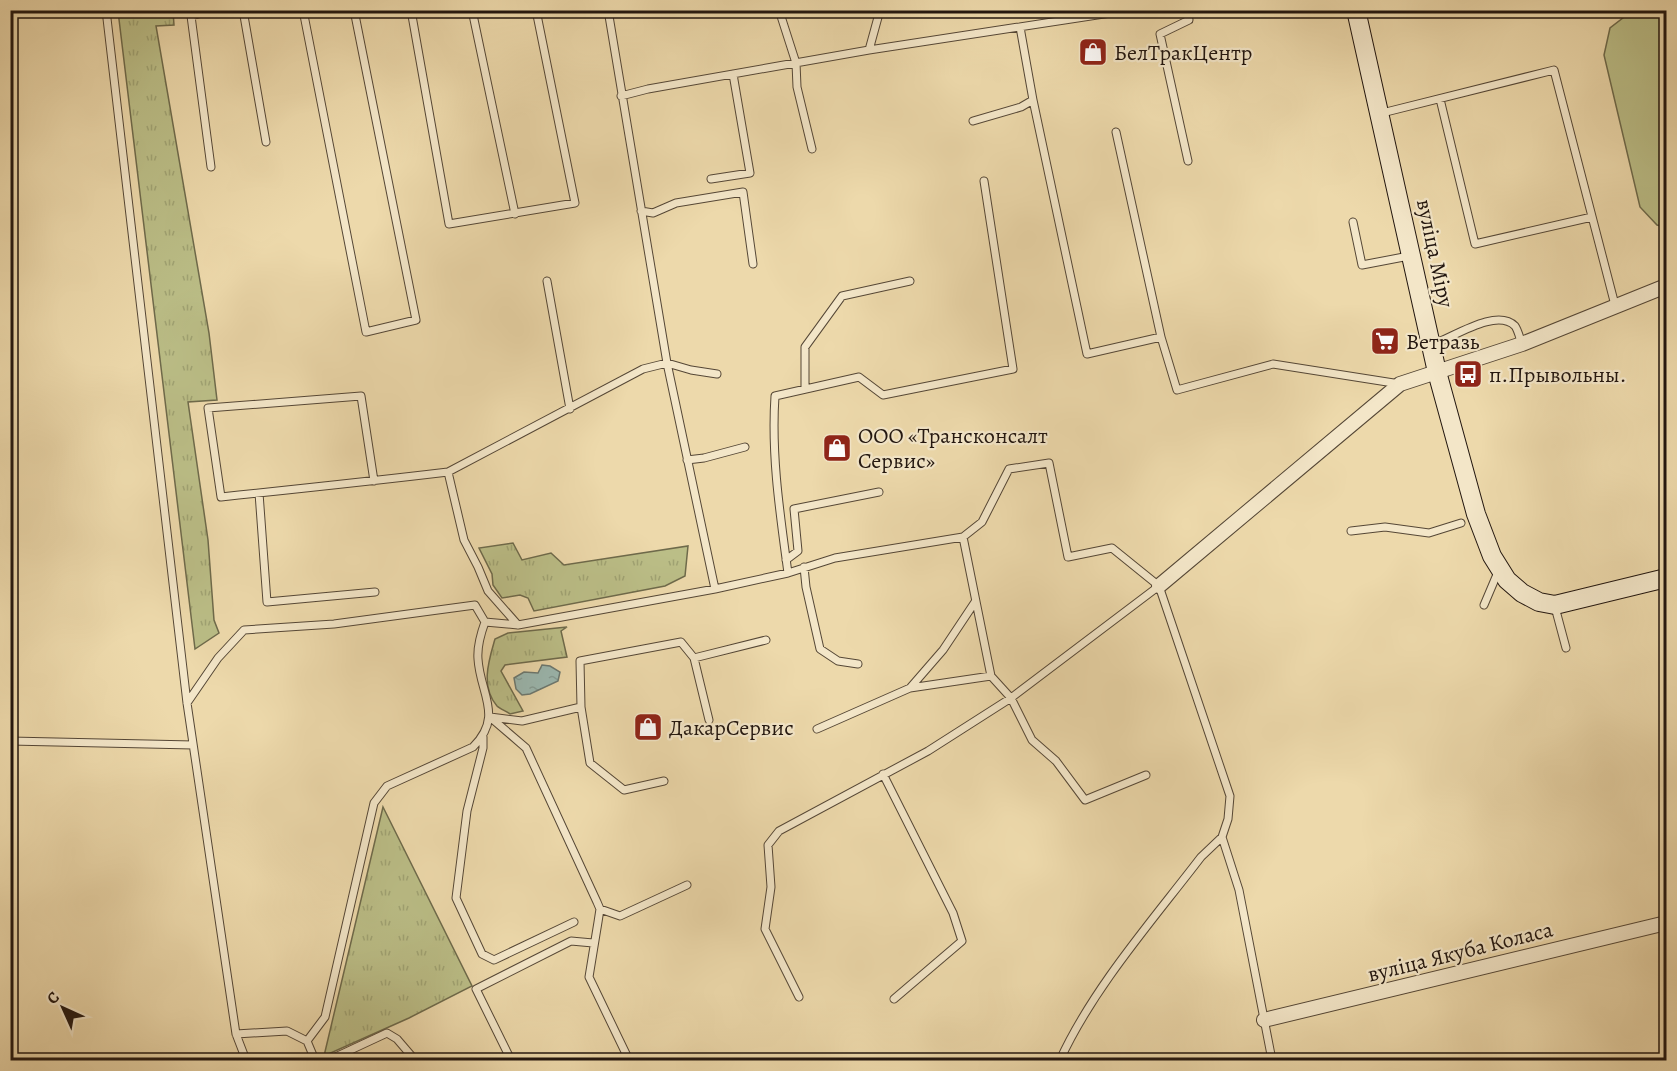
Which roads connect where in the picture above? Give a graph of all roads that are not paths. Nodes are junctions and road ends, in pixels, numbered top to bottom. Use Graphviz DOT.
graph roads {
  1 [pos="106,10"];
  2 [pos="213,10"];
  3 [pos="243,10"];
  4 [pos="303,10"];
  5 [pos="354,10"];
  6 [pos="411,10"];
  7 [pos="472,10"];
  8 [pos="536,10"];
  9 [pos="608,10"];
  10 [pos="779,10"];
  11 [pos="880,10"];
  12 [pos="1130,10"];
  13 [pos="1188,10"];
  14 [pos="1356,10"];
  15 [pos="1020,27"];
  16 [pos="869,50"];
  17 [pos="796,63"];
  18 [pos="733,74"];
  19 [pos="621,96"];
  20 [pos="1440,99"];
  21 [pos="1033,100"];
  22 [pos="1380,113"];
  23 [pos="973,121"];
  24 [pos="1116,132"];
  25 [pos="266,142"];
  26 [pos="812,149"];
  27 [pos="1188,161"];
  28 [pos="211,166"];
  29 [pos="711,179"];
  30 [pos="984,181"];
  31 [pos="641,211"];
  32 [pos="515,214"];
  33 [pos="1592,217"];
  34 [pos="1353,222"];
  35 [pos="1412,256"];
  36 [pos="753,264"];
  37 [pos="547,281"];
  38 [pos="910,282"];
  39 [pos="1666,286"];
  40 [pos="1616,305"];
  41 [pos="1161,337"];
  42 [pos="1522,344"];
  43 [pos="1431,345"];
  44 [pos="667,363"];
  45 [pos="1437,372"];
  46 [pos="717,374"];
  47 [pos="1400,384"];
  48 [pos="804,389"];
  49 [pos="570,409"];
  50 [pos="745,447"];
  51 [pos="687,460"];
  52 [pos="448,472"];
  53 [pos="374,480"];
  54 [pos="879,492"];
  55 [pos="259,493"];
  56 [pos="1461,523"];
  57 [pos="1351,531"];
  58 [pos="963,537"];
  59 [pos="786,560"];
  60 [pos="804,567"];
  61 [pos="1500,568"];
  62 [pos="788,573"];
  63 [pos="1666,578"];
  64 [pos="1160,586"];
  65 [pos="715,590"];
  66 [pos="375,592"];
  67 [pos="975,602"];
  68 [pos="1484,605"];
  69 [pos="1555,605"];
  70 [pos="485,622"];
  71 [pos="518,625"];
  72 [pos="766,640"];
  73 [pos="1566,648"];
  74 [pos="694,658"];
  75 [pos="858,664"];
  76 [pos="991,676"];
  77 [pos="910,688"];
  78 [pos="1011,698"];
  79 [pos="187,703"];
  80 [pos="581,707"];
  81 [pos="490,717"];
  82 [pos="709,720"];
  83 [pos="817,729"];
  84 [pos="483,737"];
  85 [pos="10,741"];
  86 [pos="193,745"];
  87 [pos="884,774"];
  88 [pos="1146,775"];
  89 [pos="664,781"];
  90 [pos="1222,837"];
  91 [pos="687,885"];
  92 [pos="600,909"];
  93 [pos="574,922"];
  94 [pos="1666,923"];
  95 [pos="593,944"];
  96 [pos="799,997"];
  97 [pos="894,999"];
  98 [pos="1264,1020"];
  99 [pos="236,1034"];
  100 [pos="307,1041"];
  101 [pos="246,1060"];
  102 [pos="315,1060"];
  103 [pos="328,1060"];
  104 [pos="415,1060"];
  105 [pos="511,1060"];
  106 [pos="629,1060"];
  107 [pos="1060,1060"];
  108 [pos="1272,1060"];
  1 -- 79 [label="lane"];
  2 -- 28 [label="lane"];
  3 -- 25 [label="lane"];
  4 -- 5 [label="lane"];
  6 -- 32 [label="lane"];
  7 -- 32 [label="lane"];
  8 -- 32 [label="lane"];
  9 -- 19 [label="lane"];
  10 -- 17 [label="lane"];
  11 -- 16 [label="lane"];
  12 -- 15 [label="lane"];
  13 -- 27 [label="lane"];
  14 -- 22 [label="street, вуліца Міру"];
  15 -- 16 [label="lane"];
  15 -- 21 [label="lane"];
  16 -- 17 [label="lane"];
  17 -- 18 [label="lane"];
  17 -- 26 [label="lane"];
  18 -- 19 [label="lane"];
  18 -- 29 [label="lane"];
  19 -- 31 [label="lane"];
  20 -- 22 [label="lane"];
  20 -- 33 [label="lane"];
  20 -- 33 [label="lane"];
  21 -- 23 [label="lane"];
  21 -- 41 [label="lane"];
  22 -- 35 [label="street, вуліца Міру"];
  24 -- 41 [label="lane"];
  30 -- 48 [label="lane"];
  31 -- 36 [label="lane"];
  31 -- 44 [label="lane"];
  33 -- 40 [label="lane"];
  34 -- 35 [label="lane"];
  35 -- 43 [label="street, вуліца Міру"];
  37 -- 49 [label="lane"];
  38 -- 48 [label="lane"];
  39 -- 40 [label="street"];
  40 -- 42 [label="street"];
  41 -- 47 [label="lane"];
  42 -- 43 [label="lane"];
  42 -- 45 [label="street"];
  43 -- 45 [label="street, вуліца Міру"];
  44 -- 46 [label="lane"];
  44 -- 49 [label="lane"];
  44 -- 51 [label="lane"];
  45 -- 47 [label="street"];
  45 -- 61 [label="street, вуліца Міру"];
  47 -- 64 [label="street"];
  48 -- 59 [label="lane"];
  49 -- 52 [label="lane"];
  50 -- 51 [label="lane"];
  51 -- 65 [label="lane"];
  52 -- 53 [label="lane"];
  52 -- 71 [label="lane"];
  53 -- 55 [label="lane"];
  53 -- 55 [label="lane"];
  54 -- 59 [label="lane"];
  55 -- 66 [label="lane"];
  56 -- 57 [label="lane"];
  58 -- 60 [label="lane"];
  58 -- 64 [label="lane"];
  58 -- 67 [label="lane"];
  59 -- 62 [label="lane"];
  60 -- 62 [label="lane"];
  60 -- 75 [label="lane"];
  61 -- 68 [label="lane"];
  61 -- 69 [label="street, вуліца Міру"];
  62 -- 65 [label="lane"];
  63 -- 69 [label="street"];
  64 -- 78 [label="lane"];
  64 -- 90 [label="lane"];
  65 -- 71 [label="lane"];
  67 -- 76 [label="lane"];
  67 -- 77 [label="lane"];
  69 -- 73 [label="lane"];
  70 -- 71 [label="lane"];
  70 -- 79 [label="lane"];
  70 -- 81 [label="lane"];
  72 -- 74 [label="lane"];
  74 -- 80 [label="lane"];
  74 -- 82 [label="lane"];
  76 -- 77 [label="lane"];
  76 -- 78 [label="lane"];
  77 -- 83 [label="lane"];
  78 -- 87 [label="lane"];
  78 -- 88 [label="lane"];
  79 -- 86 [label="lane"];
  80 -- 81 [label="lane"];
  80 -- 89 [label="lane"];
  81 -- 84 [label="lane"];
  81 -- 92 [label="lane"];
  84 -- 93 [label="lane"];
  84 -- 100 [label="lane"];
  85 -- 86 [label="lane"];
  86 -- 99 [label="lane"];
  87 -- 96 [label="lane"];
  87 -- 97 [label="lane"];
  90 -- 98 [label="lane"];
  90 -- 107 [label="lane"];
  91 -- 92 [label="lane"];
  92 -- 95 [label="lane"];
  94 -- 98 [label="street, вуліца Якуба Коласа"];
  95 -- 105 [label="lane"];
  95 -- 106 [label="lane"];
  98 -- 108 [label="lane"];
  99 -- 100 [label="lane"];
  99 -- 101 [label="lane"];
  100 -- 102 [label="lane"];
  103 -- 104 [label="lane"];
}
